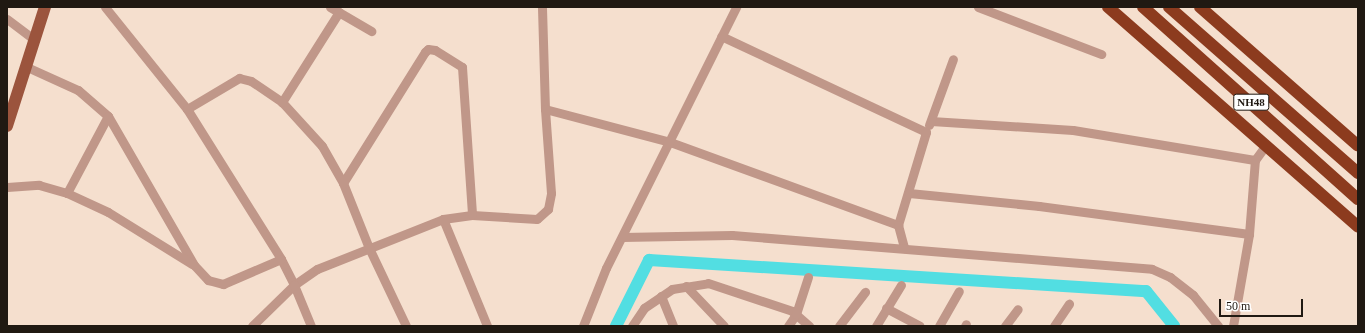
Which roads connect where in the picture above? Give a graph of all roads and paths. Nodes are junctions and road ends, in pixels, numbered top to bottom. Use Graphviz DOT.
graph roads {
  1 [pos="45,7"];
  2 [pos="105,7"];
  3 [pos="330,7"];
  4 [pos="542,7"];
  5 [pos="736,7"];
  6 [pos="978,7"];
  7 [pos="1108,7"];
  8 [pos="1143,7"];
  9 [pos="1169,7"];
  10 [pos="1200,7"];
  11 [pos="339,12"];
  12 [pos="7,19"];
  13 [pos="371,31"];
  14 [pos="721,36"];
  15 [pos="35,40"];
  16 [pos="1101,54"];
  17 [pos="953,59"];
  18 [pos="27,67"];
  19 [pos="282,102"];
  20 [pos="187,109"];
  21 [pos="545,109"];
  22 [pos="108,116"];
  23 [pos="931,121"];
  24 [pos="7,126"];
  25 [pos="926,132"];
  26 [pos="670,142"];
  27 [pos="1266,145"];
  28 [pos="1358,146"];
  29 [pos="1255,160"];
  30 [pos="1358,173"];
  31 [pos="343,184"];
  32 [pos="7,187"];
  33 [pos="67,193"];
  34 [pos="909,193"];
  35 [pos="1358,199"];
  36 [pos="472,215"];
  37 [pos="443,219"];
  38 [pos="898,225"];
  39 [pos="1358,228"];
  40 [pos="1249,234"];
  41 [pos="622,237"];
  42 [pos="369,248"];
  43 [pos="904,248"];
  44 [pos="281,259"];
  45 [pos="194,265"];
  46 [pos="808,277"];
  47 [pos="294,285"];
  48 [pos="901,285"];
  49 [pos="686,286"];
  50 [pos="959,291"];
  51 [pos="865,292"];
  52 [pos="661,296"];
  53 [pos="1069,304"];
  54 [pos="886,308"];
  55 [pos="1018,309"];
  56 [pos="796,314"];
  57 [pos="909,323"];
  58 [pos="252,326"];
  59 [pos="311,326"];
  60 [pos="406,326"];
  61 [pos="487,326"];
  62 [pos="584,326"];
  63 [pos="632,326"];
  64 [pos="673,326"];
  65 [pos="724,326"];
  66 [pos="788,326"];
  67 [pos="809,326"];
  68 [pos="839,326"];
  69 [pos="876,326"];
  70 [pos="920,326"];
  71 [pos="939,326"];
  72 [pos="1005,326"];
  73 [pos="1054,326"];
  74 [pos="1218,326"];
  75 [pos="1233,326"];
  1 -- 15 [label="main road"];
  2 -- 20 [label="street"];
  3 -- 11 [label="street"];
  4 -- 21 [label="street"];
  5 -- 14 [label="street"];
  6 -- 16 [label="street"];
  7 -- 27 [label="highway"];
  8 -- 35 [label="highway, NH48"];
  9 -- 30 [label="highway, NH48"];
  10 -- 28 [label="highway"];
  11 -- 13 [label="street"];
  11 -- 19 [label="street"];
  12 -- 15 [label="street"];
  14 -- 25 [label="street"];
  14 -- 26 [label="street"];
  15 -- 18 [label="main road"];
  17 -- 23 [label="street"];
  18 -- 22 [label="street"];
  18 -- 24 [label="main road"];
  19 -- 20 [label="street"];
  19 -- 31 [label="street"];
  20 -- 44 [label="street"];
  21 -- 26 [label="street"];
  21 -- 36 [label="street"];
  22 -- 33 [label="street"];
  22 -- 45 [label="street"];
  23 -- 25 [label="street"];
  23 -- 29 [label="street"];
  25 -- 34 [label="street"];
  26 -- 38 [label="street"];
  26 -- 41 [label="street"];
  27 -- 29 [label="street"];
  27 -- 39 [label="highway"];
  29 -- 40 [label="street"];
  31 -- 36 [label="street"];
  31 -- 42 [label="street"];
  32 -- 33 [label="street"];
  33 -- 45 [label="street"];
  34 -- 38 [label="street"];
  34 -- 40 [label="street"];
  36 -- 37 [label="street"];
  37 -- 42 [label="street"];
  37 -- 61 [label="street"];
  38 -- 43 [label="street"];
  40 -- 75 [label="street"];
  41 -- 43 [label="street"];
  41 -- 62 [label="street"];
  42 -- 47 [label="street"];
  42 -- 60 [label="street"];
  43 -- 74 [label="street"];
  44 -- 45 [label="street"];
  44 -- 47 [label="street"];
  46 -- 56 [label="street"];
  47 -- 58 [label="street"];
  47 -- 59 [label="street"];
  48 -- 54 [label="street"];
  49 -- 52 [label="street"];
  49 -- 56 [label="street"];
  49 -- 65 [label="street"];
  50 -- 71 [label="street"];
  51 -- 68 [label="street"];
  52 -- 63 [label="street"];
  52 -- 64 [label="street"];
  53 -- 73 [label="street"];
  54 -- 57 [label="street"];
  54 -- 69 [label="street"];
  55 -- 72 [label="street"];
  56 -- 66 [label="street"];
  56 -- 67 [label="street"];
  57 -- 70 [label="street"];
}
